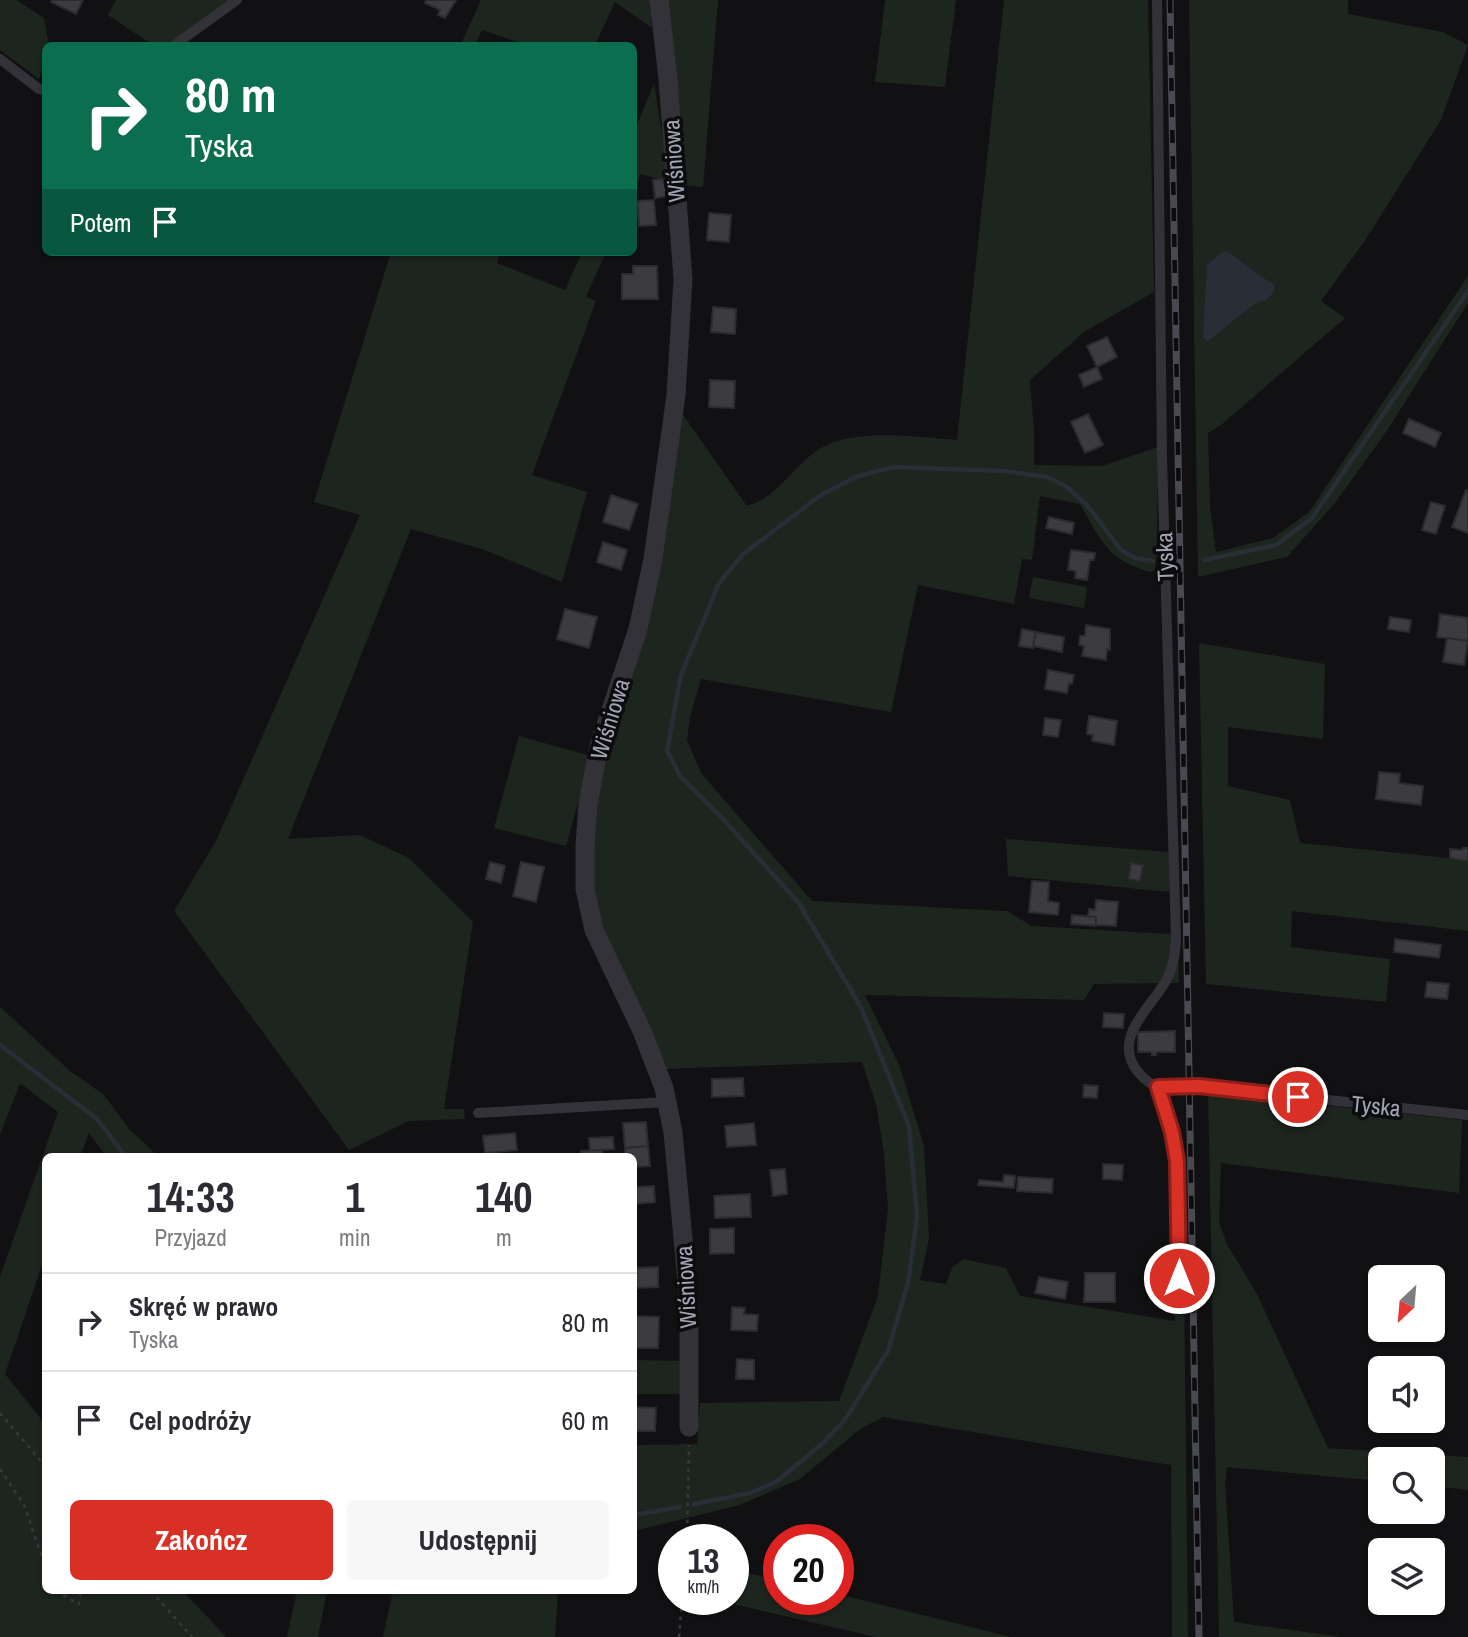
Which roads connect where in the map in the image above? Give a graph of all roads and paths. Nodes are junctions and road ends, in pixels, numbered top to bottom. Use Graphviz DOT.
graph roads {
  1 [pos="237,0"];
  2 [pos="659,0"];
  3 [pos="1157,0"];
  4 [pos="179,42"];
  5 [pos="0,59"];
  6 [pos="42,90"];
  7 [pos="1158,1087"];
  8 [pos="667,1102"];
  9 [pos="478,1113"];
  10 [pos="1468,1115"];
  11 [pos="1179,1278"];
  12 [pos="0,1413"];
  13 [pos="689,1427"];
  14 [pos="42,1462"];
  15 [pos="0,1469"];
  16 [pos="687,1524"];
  17 [pos="42,1557"];
  18 [pos="61,1594"];
  19 [pos="81,1594"];
  20 [pos="154,1594"];
  21 [pos="681,1615"];
  22 [pos="192,1637"];
  23 [pos="679,1637"];
  1 -- 4 [label="lane"];
  2 -- 8 [label="street, Wiśniowa"];
  3 -- 7 [label="lane, Tyska"];
  5 -- 6 [label="lane"];
  7 -- 10 [label="lane, Tyska"];
  7 -- 11 [label="lane"];
  8 -- 9 [label="lane"];
  8 -- 13 [label="street, Wiśniowa"];
  12 -- 14 [label="path"];
  13 -- 16 [label="path"];
  15 -- 17 [label="path"];
  18 -- 19 [label="path"];
  20 -- 22 [label="path"];
  21 -- 23 [label="path"];
}
